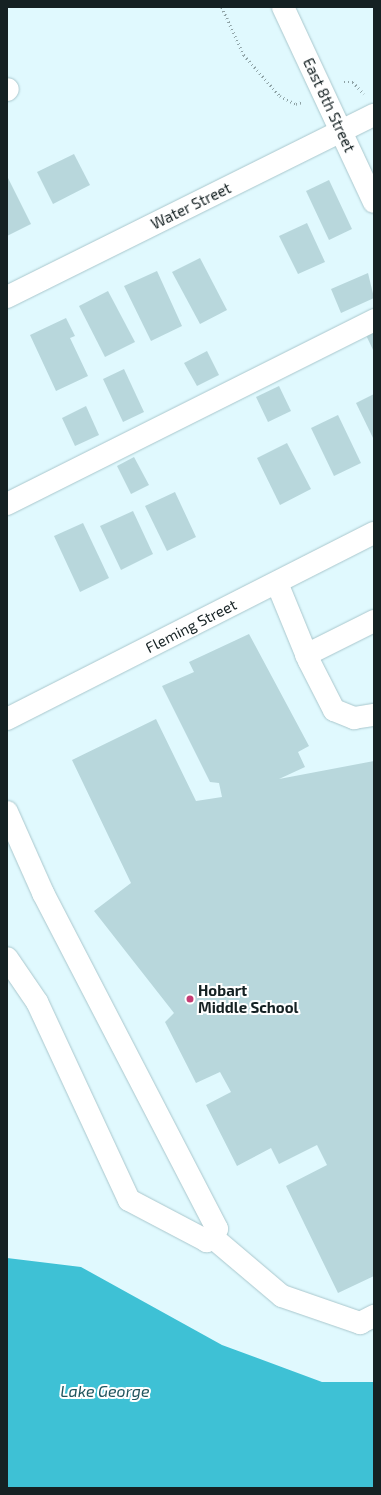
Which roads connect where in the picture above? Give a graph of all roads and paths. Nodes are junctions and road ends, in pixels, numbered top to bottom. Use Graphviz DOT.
graph roads {
  1 [pos="283,7"];
  2 [pos="374,115"];
  3 [pos="342,131"];
  4 [pos="374,202"];
  5 [pos="7,297"];
  6 [pos="374,320"];
  7 [pos="7,504"];
  8 [pos="374,534"];
  9 [pos="277,583"];
  10 [pos="374,621"];
  11 [pos="306,655"];
  12 [pos="374,714"];
  13 [pos="7,719"];
  14 [pos="7,812"];
  15 [pos="7,958"];
  16 [pos="211,1236"];
  17 [pos="374,1316"];
  1 -- 3 [label="street, East 8th Street"];
  2 -- 3 [label="street, Water Street"];
  3 -- 4 [label="street, East 8th Street"];
  3 -- 5 [label="street, Water Street"];
  6 -- 7 [label="street"];
  8 -- 9 [label="street, Fleming Street"];
  9 -- 11 [label="street"];
  9 -- 13 [label="street, Fleming Street"];
  10 -- 11 [label="street"];
  11 -- 12 [label="street"];
  14 -- 16 [label="street"];
  15 -- 16 [label="street"];
  16 -- 17 [label="street"];
}
